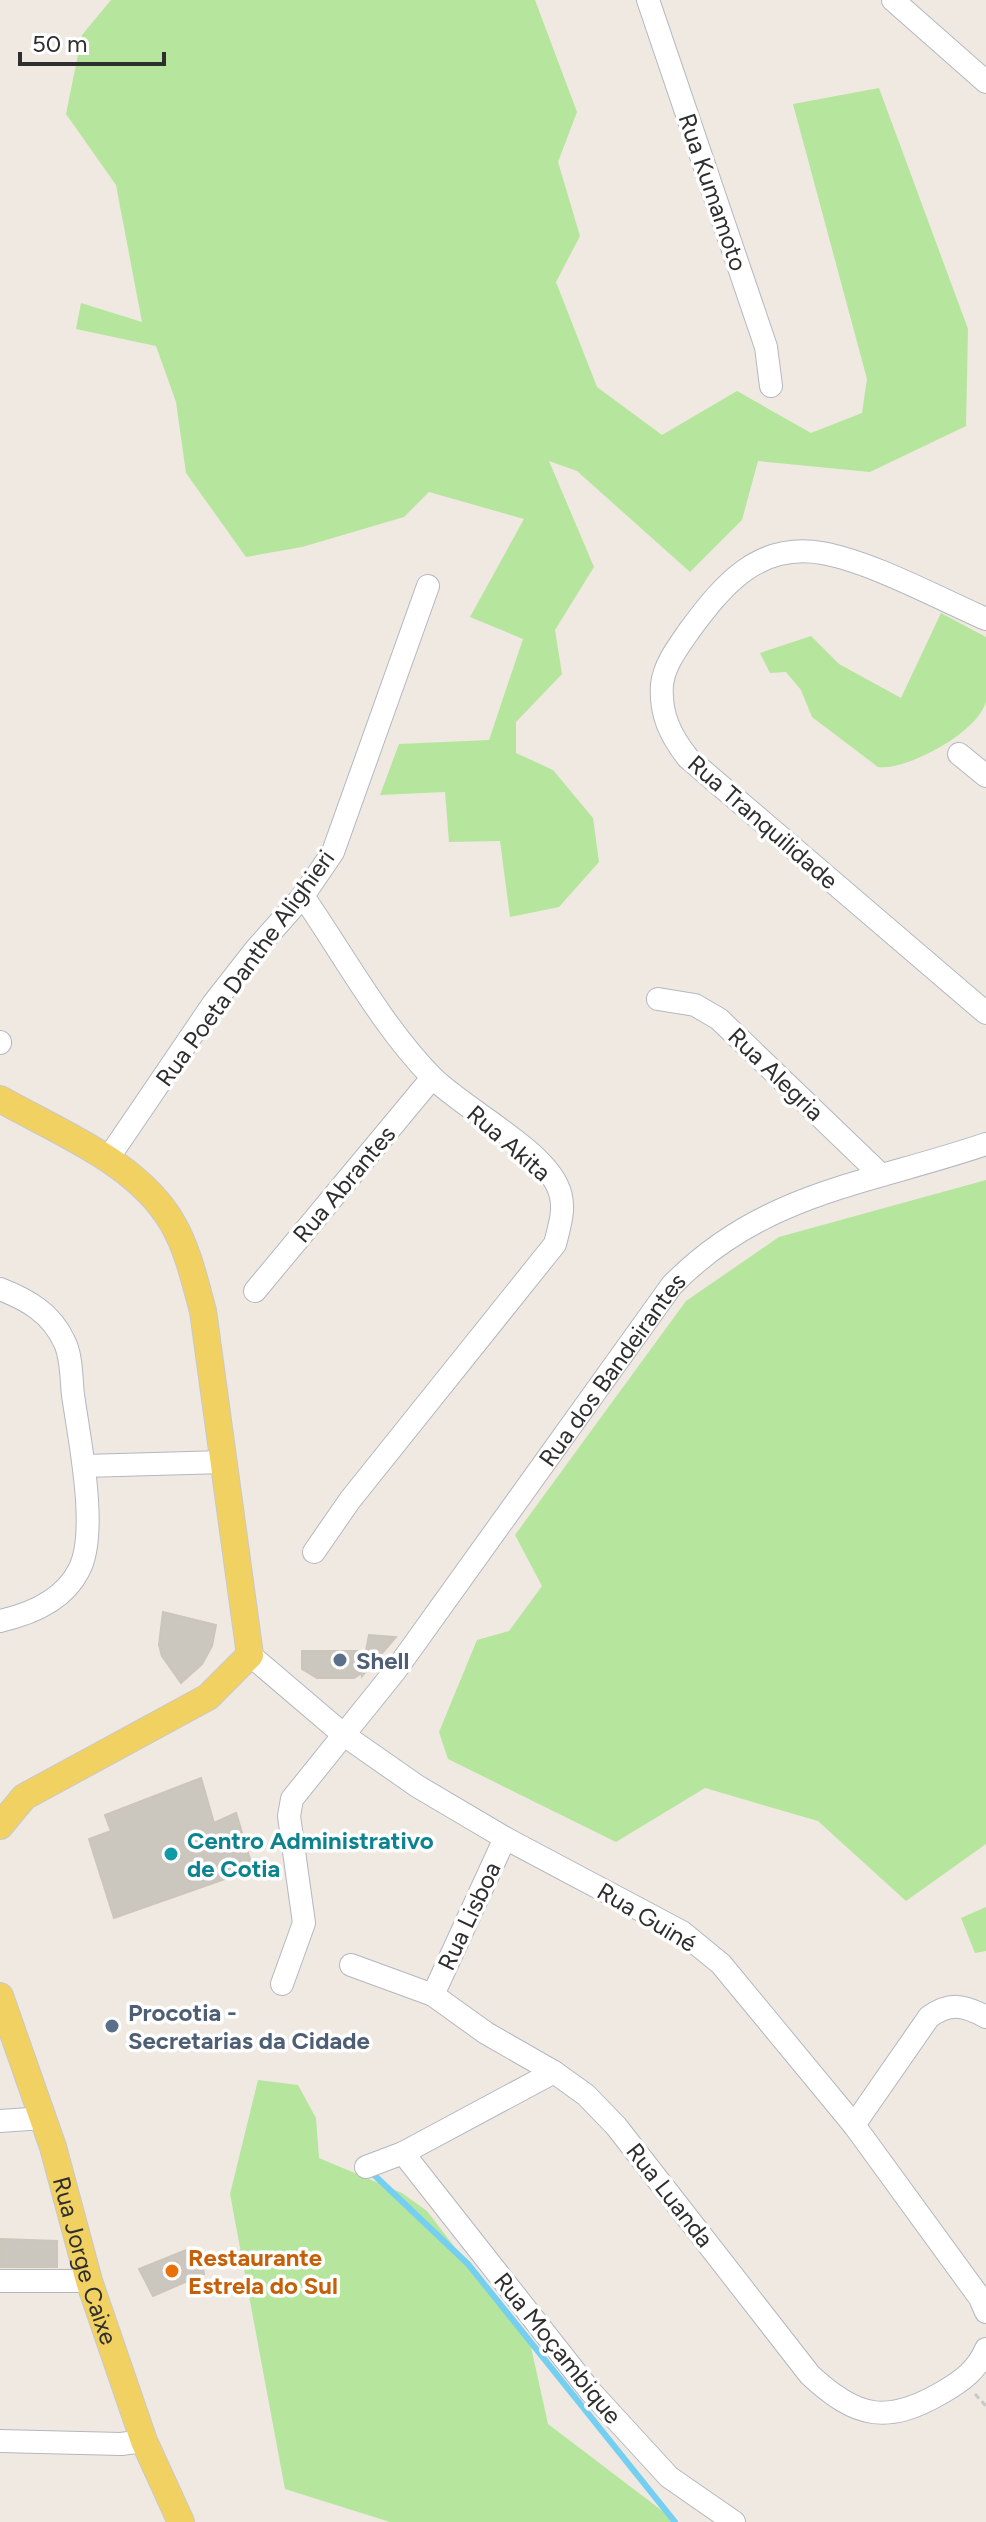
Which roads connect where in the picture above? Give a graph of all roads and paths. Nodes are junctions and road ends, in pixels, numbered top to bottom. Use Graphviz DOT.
graph roads {
  1 [pos="648,0"];
  2 [pos="893,0"];
  3 [pos="986,82"];
  4 [pos="771,386"];
  5 [pos="428,586"];
  6 [pos="986,619"];
  7 [pos="959,754"];
  8 [pos="986,776"];
  9 [pos="303,896"];
  10 [pos="658,999"];
  11 [pos="986,1013"];
  12 [pos="432,1078"];
  13 [pos="0,1099"];
  14 [pos="986,1144"];
  15 [pos="107,1160"];
  16 [pos="881,1175"];
  17 [pos="0,1289"];
  18 [pos="255,1291"];
  19 [pos="224,1462"];
  20 [pos="84,1466"];
  21 [pos="314,1552"];
  22 [pos="0,1621"];
  23 [pos="250,1655"];
  24 [pos="344,1735"];
  25 [pos="0,1826"];
  26 [pos="505,1838"];
  27 [pos="351,1965"];
  28 [pos="282,1984"];
  29 [pos="433,1995"];
  30 [pos="0,1996"];
  31 [pos="986,2017"];
  32 [pos="554,2072"];
  33 [pos="43,2118"];
  34 [pos="0,2121"];
  35 [pos="854,2125"];
  36 [pos="403,2153"];
  37 [pos="366,2167"];
  38 [pos="0,2281"];
  39 [pos="89,2281"];
  40 [pos="986,2312"];
  41 [pos="986,2349"];
  42 [pos="0,2441"];
  43 [pos="144,2441"];
  44 [pos="181,2522"];
  45 [pos="734,2522"];
  1 -- 4 [label="street, Rua Kumamoto"];
  2 -- 3 [label="street"];
  5 -- 9 [label="street, Rua Poeta Danthe Alighieri"];
  6 -- 11 [label="street, Rua Tranquilidade"];
  7 -- 8 [label="street"];
  9 -- 12 [label="street, Rua Akita"];
  9 -- 15 [label="street, Rua Poeta Danthe Alighieri"];
  10 -- 16 [label="street, Rua Alegria"];
  12 -- 18 [label="street, Rua Abrantes"];
  12 -- 21 [label="street, Rua Akita"];
  13 -- 15 [label="main road"];
  14 -- 16 [label="street, Rua dos Bandeirantes"];
  15 -- 19 [label="main road"];
  16 -- 24 [label="street, Rua dos Bandeirantes"];
  17 -- 20 [label="street"];
  19 -- 20 [label="street"];
  19 -- 23 [label="main road"];
  20 -- 22 [label="street"];
  23 -- 24 [label="street, Rua Guiné"];
  23 -- 25 [label="main road"];
  24 -- 26 [label="street, Rua Guiné"];
  24 -- 28 [label="street, Rua dos Bandeirantes"];
  26 -- 29 [label="street, Rua Lisboa"];
  26 -- 35 [label="street, Rua Guiné"];
  27 -- 29 [label="street, Rua Luanda"];
  29 -- 32 [label="street, Rua Luanda"];
  30 -- 33 [label="main road, Rua Jorge Caixe"];
  31 -- 35 [label="street"];
  32 -- 36 [label="street"];
  32 -- 41 [label="street, Rua Luanda"];
  33 -- 34 [label="street"];
  33 -- 39 [label="main road, Rua Jorge Caixe"];
  35 -- 40 [label="street, Rua Guiné"];
  36 -- 37 [label="street"];
  36 -- 45 [label="street, Rua Moçambique"];
  38 -- 39 [label="street"];
  39 -- 43 [label="main road, Rua Jorge Caixe"];
  42 -- 43 [label="street"];
  43 -- 44 [label="main road, Rua Jorge Caixe"];
}
